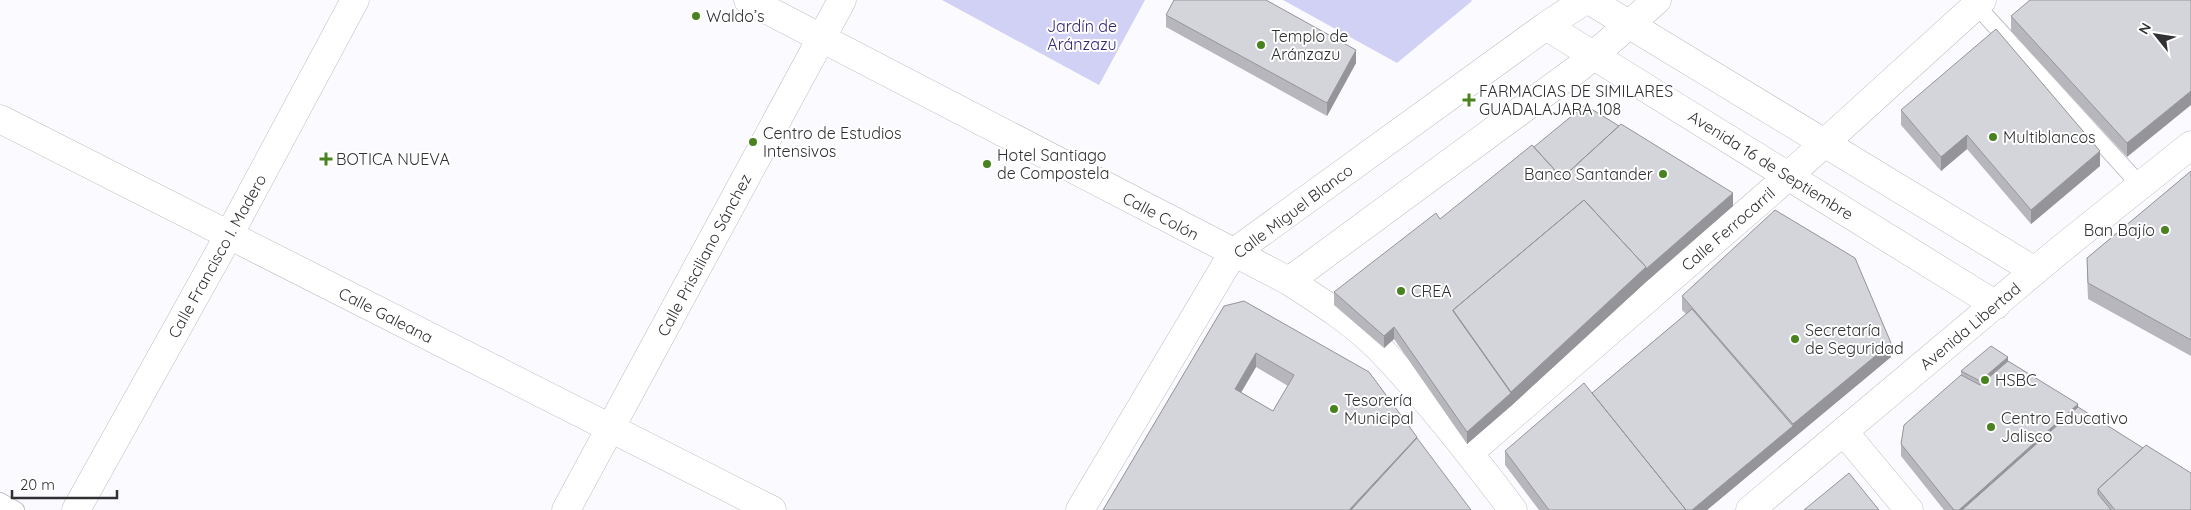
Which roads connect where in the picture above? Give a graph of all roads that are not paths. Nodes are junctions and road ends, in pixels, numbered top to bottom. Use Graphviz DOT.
graph roads {
  1 [pos="355,0"];
  2 [pos="748,0"];
  3 [pos="842,0"];
  4 [pos="1585,0"];
  5 [pos="1589,0"];
  6 [pos="1656,0"];
  7 [pos="1979,3"];
  8 [pos="1630,25"];
  9 [pos="1546,26"];
  10 [pos="822,36"];
  11 [pos="1594,55"];
  12 [pos="0,119"];
  13 [pos="1825,144"];
  14 [pos="2191,145"];
  15 [pos="1788,176"];
  16 [pos="2140,185"];
  17 [pos="229,235"];
  18 [pos="1232,253"];
  19 [pos="2035,271"];
  20 [pos="1289,281"];
  21 [pos="1996,305"];
  22 [pos="610,428"];
  23 [pos="1844,432"];
  24 [pos="1469,453"];
  25 [pos="0,501"];
  26 [pos="16,510"];
  27 [pos="76,510"];
  28 [pos="566,510"];
  29 [pos="772,510"];
  30 [pos="1080,510"];
  31 [pos="1513,510"];
  32 [pos="1750,510"];
  33 [pos="1908,510"];
  1 -- 17 [label="street, Calle Francisco I. Madero"];
  2 -- 10 [label="street, Calle Colón"];
  3 -- 10 [label="street, Calle Prisciliano Sánchez"];
  4 -- 9 [label="street, Calle Miguel Blanco"];
  5 -- 8 [label="street"];
  6 -- 8 [label="street"];
  7 -- 13 [label="street, Calle Ferrocarril"];
  7 -- 16 [label="lane"];
  8 -- 11 [label="street"];
  8 -- 13 [label="street"];
  9 -- 11 [label="street, Avenida 16 de Septiembre"];
  9 -- 18 [label="street, Calle Miguel Blanco"];
  10 -- 18 [label="street, Calle Colón"];
  10 -- 22 [label="street, Calle Prisciliano Sánchez"];
  11 -- 15 [label="street, Avenida 16 de Septiembre"];
  11 -- 20 [label="street"];
  12 -- 17 [label="street, Calle Galeana"];
  13 -- 15 [label="street, Calle Ferrocarril"];
  13 -- 19 [label="street"];
  14 -- 16 [label="street, Avenida Libertad"];
  15 -- 21 [label="street, Avenida 16 de Septiembre"];
  15 -- 24 [label="street, Calle Ferrocarril"];
  16 -- 19 [label="street, Avenida Libertad"];
  17 -- 22 [label="street, Calle Galeana"];
  17 -- 27 [label="street, Calle Francisco I. Madero"];
  18 -- 20 [label="street, Calle Colón"];
  18 -- 30 [label="street, Calle Miguel Blanco"];
  19 -- 21 [label="street, Avenida Libertad"];
  20 -- 24 [label="street, Calle Colón"];
  21 -- 23 [label="street, Avenida Libertad"];
  22 -- 28 [label="street, Calle Prisciliano Sánchez"];
  22 -- 29 [label="street, Calle Galeana"];
  23 -- 32 [label="street, Avenida Libertad"];
  23 -- 33 [label="street"];
  24 -- 31 [label="street, Calle Colón"];
  25 -- 26 [label="lane"];
}
